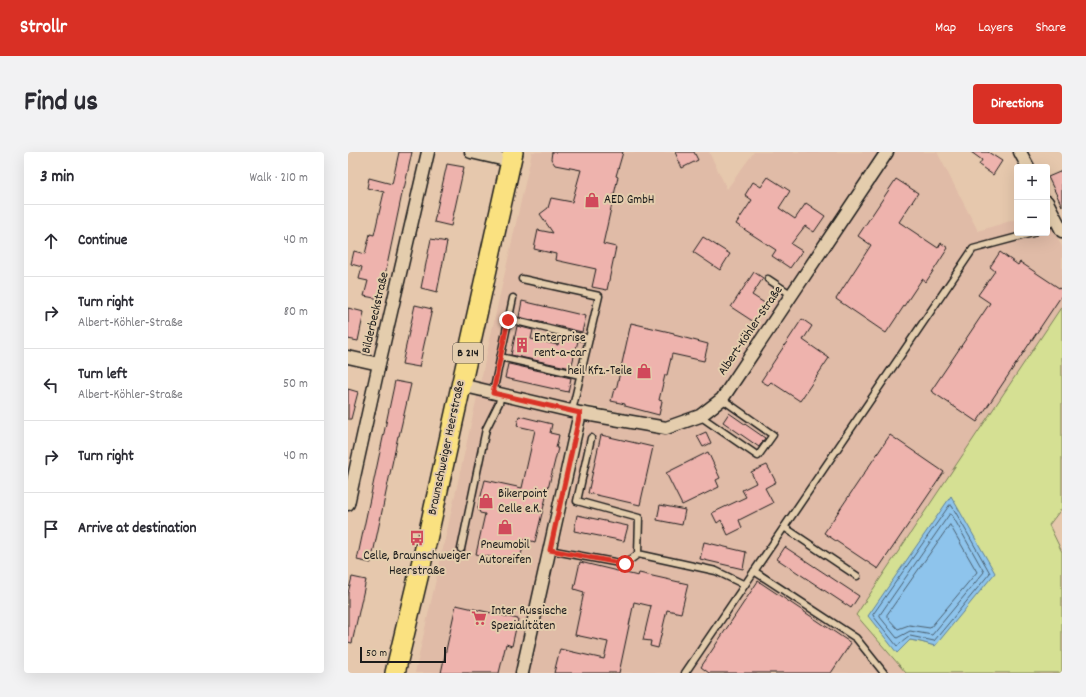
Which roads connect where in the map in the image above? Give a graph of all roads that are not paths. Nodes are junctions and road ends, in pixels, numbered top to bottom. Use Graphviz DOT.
graph roads {
  1 [pos="428,152"];
  2 [pos="471,152"];
  3 [pos="886,152"];
  4 [pos="1021,154"];
  5 [pos="511,157"];
  6 [pos="1026,164"];
  7 [pos="1051,222"];
  8 [pos="1062,231"];
  9 [pos="1022,236"];
  10 [pos="768,279"];
  11 [pos="522,280"];
  12 [pos="792,295"];
  13 [pos="513,298"];
  14 [pos="508,320"];
  15 [pos="589,339"];
  16 [pos="348,357"];
  17 [pos="500,357"];
  18 [pos="379,364"];
  19 [pos="580,375"];
  20 [pos="461,386"];
  21 [pos="497,394"];
  22 [pos="722,399"];
  23 [pos="576,412"];
  24 [pos="700,416"];
  25 [pos="591,438"];
  26 [pos="348,502"];
  27 [pos="784,527"];
  28 [pos="461,549"];
  29 [pos="550,550"];
  30 [pos="638,554"];
  31 [pos="754,571"];
  32 [pos="857,576"];
  33 [pos="745,585"];
  34 [pos="686,671"];
  35 [pos="396,673"];
  36 [pos="522,673"];
  37 [pos="694,673"];
  38 [pos="884,673"];
  1 -- 18 [label="street, Bilderbeckstraße"];
  2 -- 5 [label="street"];
  3 -- 12 [label="street, Albert-Köhler-Straße"];
  4 -- 6 [label="street"];
  5 -- 20 [label="main road, Braunschweiger Heerstraße / B 214"];
  7 -- 8 [label="street"];
  9 -- 27 [label="lane"];
  10 -- 12 [label="lane"];
  11 -- 15 [label="lane"];
  12 -- 22 [label="street, Albert-Köhler-Straße"];
  13 -- 14 [label="lane"];
  14 -- 15 [label="lane"];
  14 -- 17 [label="lane"];
  15 -- 19 [label="lane"];
  16 -- 18 [label="street"];
  17 -- 19 [label="lane"];
  17 -- 21 [label="lane"];
  18 -- 26 [label="street, Bilderbeckstraße"];
  19 -- 23 [label="lane"];
  20 -- 21 [label="street, Albert-Köhler-Straße"];
  20 -- 35 [label="main road, Braunschweiger Heerstraße / B 214"];
  21 -- 23 [label="street, Albert-Köhler-Straße"];
  21 -- 28 [label="lane"];
  22 -- 24 [label="street, Albert-Köhler-Straße"];
  22 -- 24 [label="lane"];
  23 -- 24 [label="street, Albert-Köhler-Straße"];
  23 -- 29 [label="street"];
  25 -- 30 [label="lane"];
  27 -- 31 [label="lane"];
  27 -- 32 [label="lane"];
  29 -- 30 [label="lane"];
  29 -- 36 [label="street"];
  30 -- 33 [label="lane"];
  31 -- 33 [label="lane"];
  31 -- 38 [label="lane"];
  33 -- 34 [label="lane"];
  34 -- 37 [label="lane"];
}
